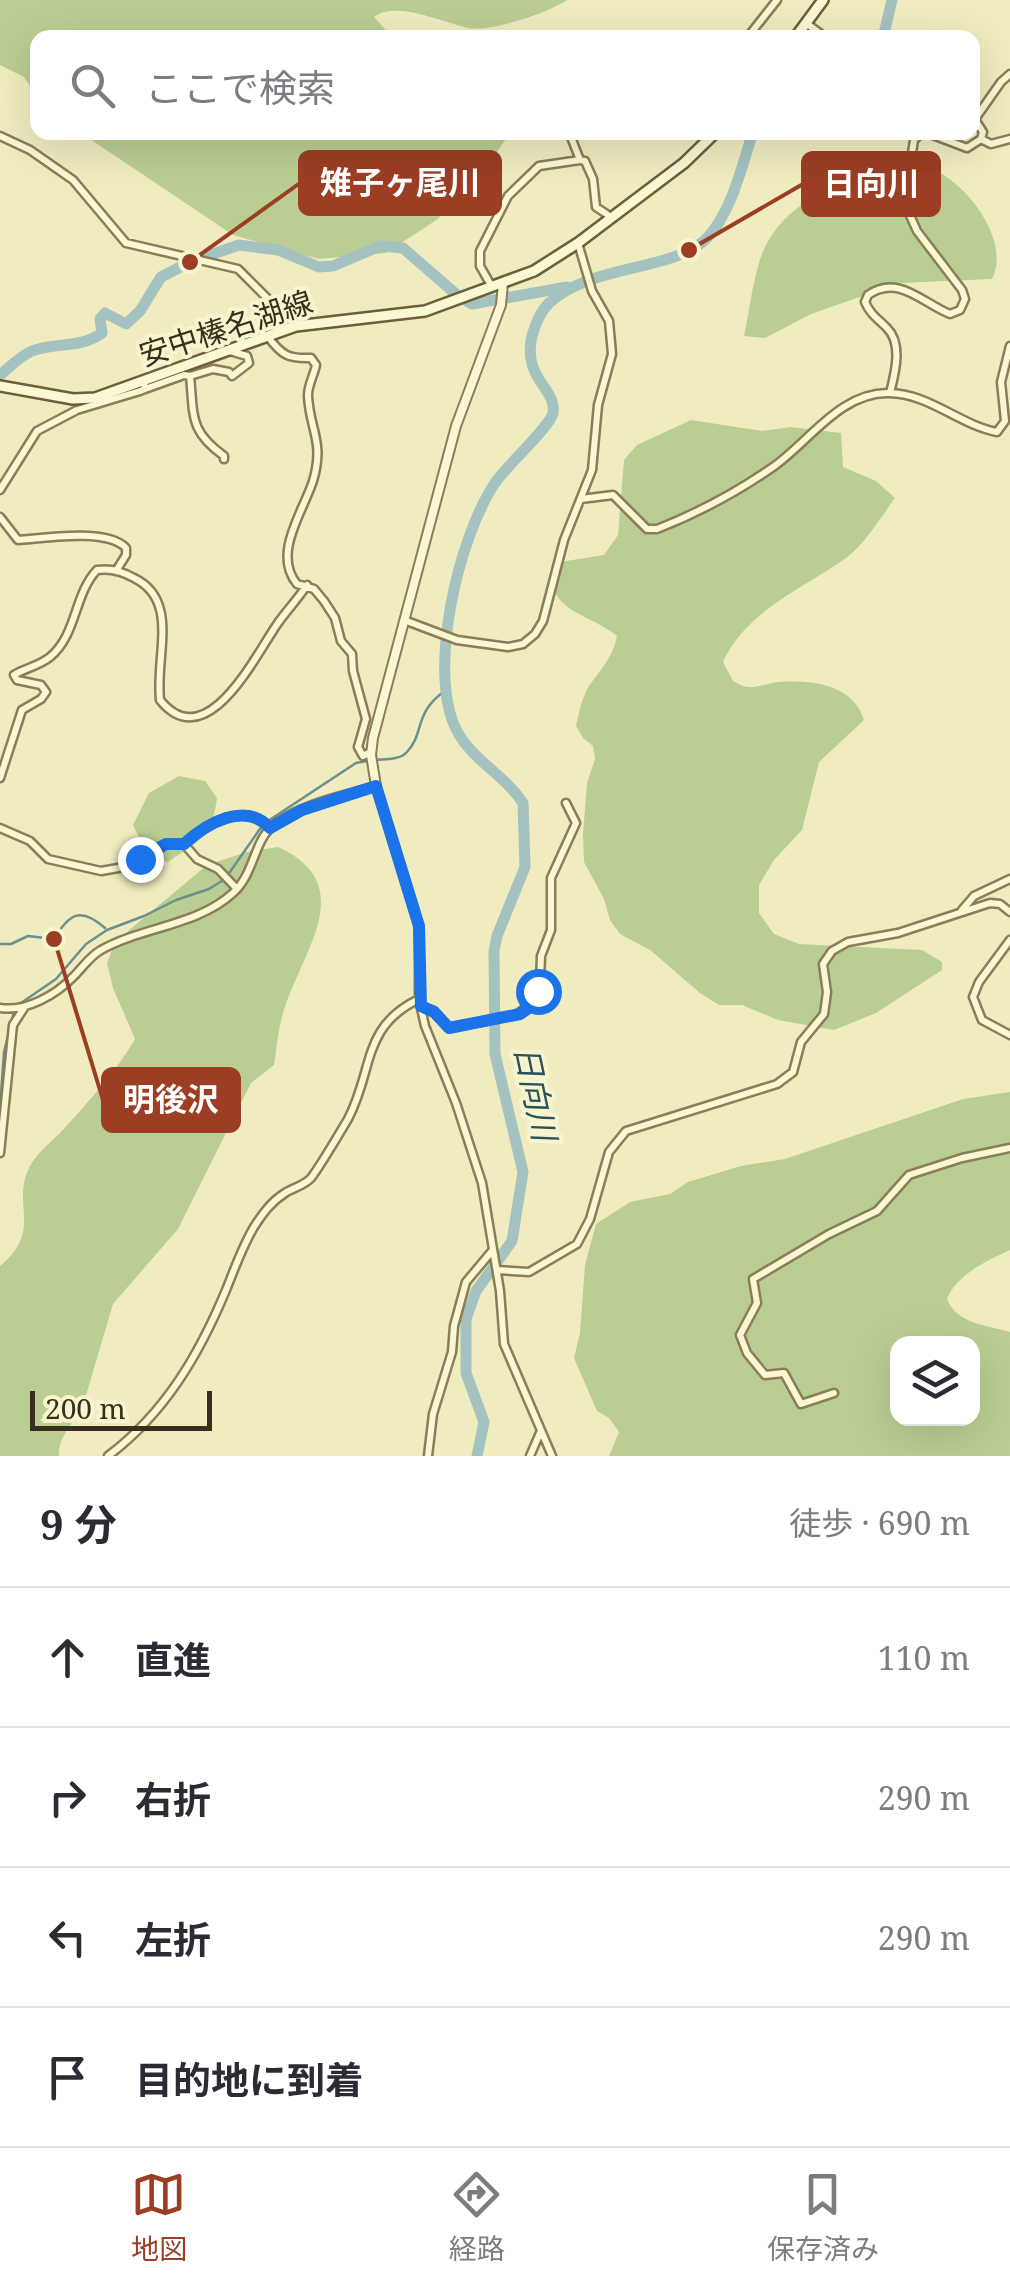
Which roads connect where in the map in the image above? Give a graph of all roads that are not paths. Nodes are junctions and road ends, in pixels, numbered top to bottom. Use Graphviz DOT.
graph roads {
  1 [pos="777,0"];
  2 [pos="823,0"];
  3 [pos="806,23"];
  4 [pos="753,30"];
  5 [pos="801,30"];
  6 [pos="815,30"];
  7 [pos="1010,74"];
  8 [pos="980,110"];
  9 [pos="980,128"];
  10 [pos="0,136"];
  11 [pos="981,139"];
  12 [pos="1010,139"];
  13 [pos="572,140"];
  14 [pos="708,140"];
  15 [pos="914,140"];
  16 [pos="945,140"];
  17 [pos="979,140"];
  18 [pos="580,160"];
  19 [pos="612,218"];
  20 [pos="578,244"];
  21 [pos="503,283"];
  22 [pos="492,288"];
  23 [pos="296,326"];
  24 [pos="268,337"];
  25 [pos="1010,346"];
  26 [pos="230,351"];
  27 [pos="190,376"];
  28 [pos="144,385"];
  29 [pos="5,388"];
  30 [pos="890,392"];
  31 [pos="224,459"];
  32 [pos="0,490"];
  33 [pos="581,499"];
  34 [pos="0,516"];
  35 [pos="116,570"];
  36 [pos="307,585"];
  37 [pos="404,620"];
  38 [pos="371,756"];
  39 [pos="0,778"];
  40 [pos="376,786"];
  41 [pos="566,803"];
  42 [pos="0,828"];
  43 [pos="270,828"];
  44 [pos="184,844"];
  45 [pos="1010,879"];
  46 [pos="237,889"];
  47 [pos="961,911"];
  48 [pos="1010,912"];
  49 [pos="1010,940"];
  50 [pos="420,1003"];
  51 [pos="25,1007"];
  52 [pos="0,1008"];
  53 [pos="1010,1034"];
  54 [pos="1010,1148"];
  55 [pos="0,1153"];
  56 [pos="493,1252"];
  57 [pos="496,1268"];
  58 [pos="834,1393"];
  59 [pos="541,1432"];
  60 [pos="108,1456"];
  61 [pos="428,1456"];
  62 [pos="530,1456"];
  63 [pos="552,1456"];
  1 -- 4 [label="street"];
  2 -- 3 [label="main road"];
  3 -- 5 [label="main road"];
  3 -- 6 [label="street"];
  7 -- 8 [label="street"];
  9 -- 11 [label="street"];
  10 -- 23 [label="street"];
  11 -- 12 [label="street"];
  13 -- 18 [label="street"];
  14 -- 19 [label="main road, 安中榛名湖線"];
  15 -- 30 [label="street"];
  16 -- 17 [label="street"];
  18 -- 19 [label="street"];
  18 -- 22 [label="street"];
  19 -- 20 [label="main road, 安中榛名湖線"];
  20 -- 21 [label="main road, 安中榛名湖線"];
  20 -- 33 [label="street"];
  21 -- 22 [label="main road, 安中榛名湖線"];
  21 -- 37 [label="street"];
  22 -- 23 [label="main road, 安中榛名湖線"];
  23 -- 24 [label="main road, 安中榛名湖線"];
  24 -- 26 [label="main road, 安中榛名湖線"];
  24 -- 36 [label="street"];
  25 -- 30 [label="street"];
  26 -- 27 [label="street"];
  26 -- 28 [label="main road, 安中榛名湖線"];
  27 -- 28 [label="street"];
  27 -- 31 [label="street"];
  28 -- 29 [label="main road, 安中榛名湖線"];
  28 -- 32 [label="street"];
  30 -- 33 [label="street"];
  33 -- 37 [label="street"];
  34 -- 35 [label="street"];
  35 -- 36 [label="street"];
  35 -- 39 [label="street"];
  36 -- 38 [label="street"];
  37 -- 38 [label="street"];
  38 -- 40 [label="street"];
  40 -- 43 [label="street"];
  40 -- 50 [label="street"];
  41 -- 50 [label="street"];
  42 -- 44 [label="street"];
  43 -- 44 [label="street"];
  43 -- 46 [label="street"];
  44 -- 46 [label="street"];
  45 -- 47 [label="street"];
  46 -- 51 [label="street"];
  47 -- 48 [label="street"];
  47 -- 57 [label="street"];
  49 -- 53 [label="street"];
  50 -- 56 [label="street"];
  50 -- 60 [label="street"];
  51 -- 52 [label="street"];
  51 -- 55 [label="street"];
  54 -- 58 [label="street"];
  56 -- 57 [label="street"];
  56 -- 61 [label="street"];
  57 -- 59 [label="street"];
  59 -- 62 [label="street"];
  59 -- 63 [label="street"];
}
